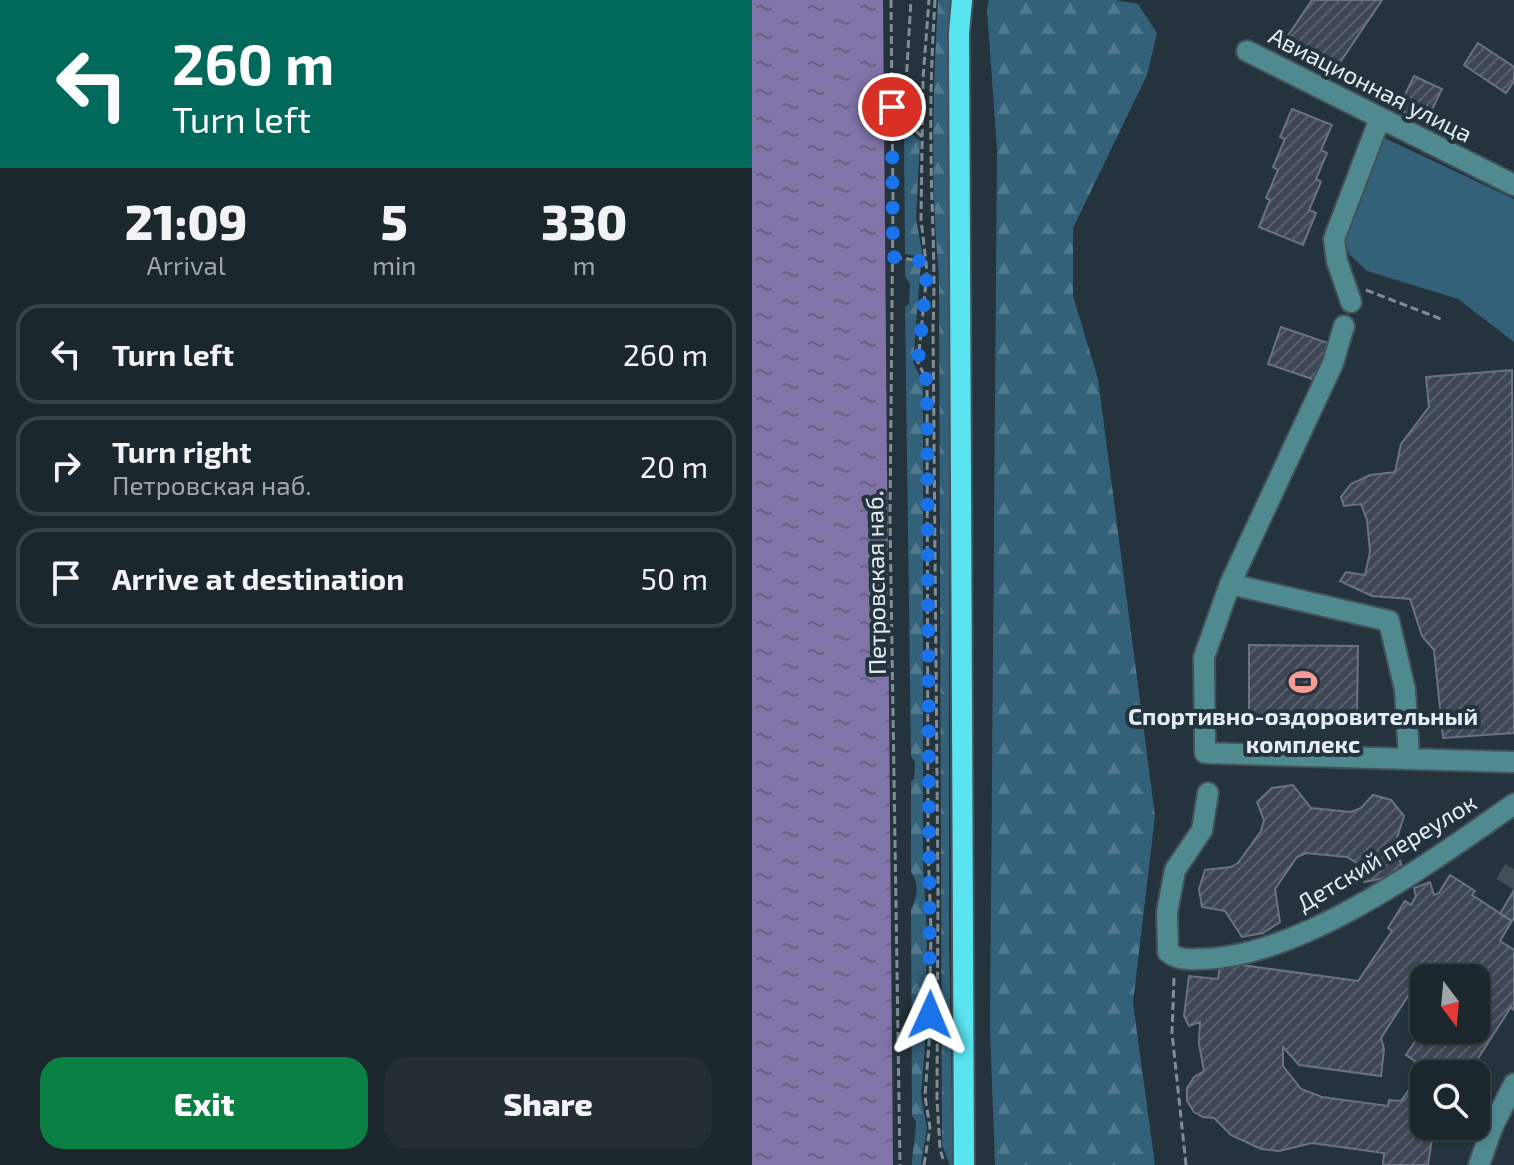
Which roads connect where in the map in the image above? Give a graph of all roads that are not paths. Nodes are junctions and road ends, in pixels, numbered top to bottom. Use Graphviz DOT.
graph roads {
  1 [pos="962,0"];
  2 [pos="1247,51"];
  3 [pos="1380,118"];
  4 [pos="1514,185"];
  5 [pos="1351,302"];
  6 [pos="1344,326"];
  7 [pos="1230,584"];
  8 [pos="1409,757"];
  9 [pos="1514,762"];
  10 [pos="1208,793"];
  11 [pos="1514,804"];
  12 [pos="1514,1084"];
  13 [pos="964,1165"];
  14 [pos="1479,1165"];
  1 -- 13 [label="main road"];
  2 -- 3 [label="street, Авиационная улица"];
  3 -- 4 [label="street, Авиационная улица"];
  3 -- 5 [label="street"];
  6 -- 7 [label="street"];
  7 -- 8 [label="street"];
  7 -- 8 [label="street"];
  8 -- 9 [label="street"];
  10 -- 11 [label="street, Детский переулок"];
  12 -- 14 [label="street"];
}
